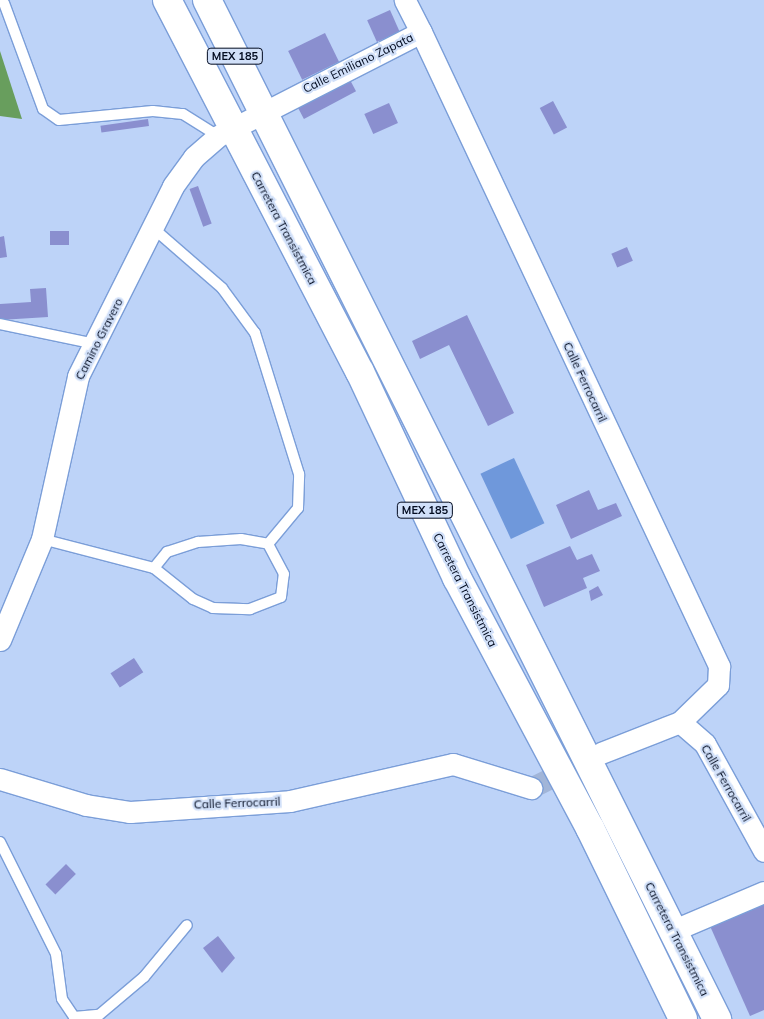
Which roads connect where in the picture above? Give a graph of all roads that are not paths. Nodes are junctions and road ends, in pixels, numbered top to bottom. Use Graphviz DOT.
graph roads {
  1 [pos="167,0"];
  2 [pos="179,0"];
  3 [pos="207,0"];
  4 [pos="405,0"];
  5 [pos="4,3"];
  6 [pos="421,32"];
  7 [pos="263,111"];
  8 [pos="225,132"];
  9 [pos="153,228"];
  10 [pos="335,258"];
  11 [pos="0,324"];
  12 [pos="97,345"];
  13 [pos="42,539"];
  14 [pos="268,544"];
  15 [pos="154,568"];
  16 [pos="0,640"];
  17 [pos="680,722"];
  18 [pos="601,753"];
  19 [pos="0,779"];
  20 [pos="531,788"];
  21 [pos="0,842"];
  22 [pos="764,851"];
  23 [pos="764,892"];
  24 [pos="187,924"];
  25 [pos="672,931"];
  26 [pos="683,1019"];
  27 [pos="718,1019"];
  1 -- 8 [label="main road, Carretera Transistmica / MEX 185"];
  2 -- 7 [label="main road"];
  3 -- 7 [label="main road, Carretera Transistmica / MEX 185"];
  4 -- 6 [label="street, Calle Emiliano Zapata"];
  5 -- 8 [label="lane"];
  6 -- 7 [label="street, Calle Emiliano Zapata"];
  6 -- 17 [label="street, Calle Ferrocarril"];
  7 -- 8 [label="street, Camino Gravero"];
  7 -- 10 [label="main road, Carretera Transistmica / MEX 185"];
  8 -- 9 [label="street, Camino Gravero"];
  8 -- 10 [label="main road"];
  8 -- 26 [label="main road, Carretera Transistmica / MEX 185"];
  9 -- 12 [label="street, Camino Gravero"];
  9 -- 14 [label="lane"];
  10 -- 25 [label="main road, Carretera Transistmica / MEX 185"];
  11 -- 12 [label="lane"];
  12 -- 13 [label="street, Camino Gravero"];
  13 -- 15 [label="lane"];
  13 -- 16 [label="street, Camino Gravero"];
  14 -- 15 [label="lane"];
  14 -- 15 [label="lane"];
  17 -- 18 [label="street, Calle Ferrocarril"];
  17 -- 22 [label="street, Calle Ferrocarril"];
  19 -- 20 [label="street, Calle Ferrocarril"];
  21 -- 24 [label="lane"];
  23 -- 25 [label="street"];
  25 -- 27 [label="main road, Carretera Transistmica / MEX 185"];
}
